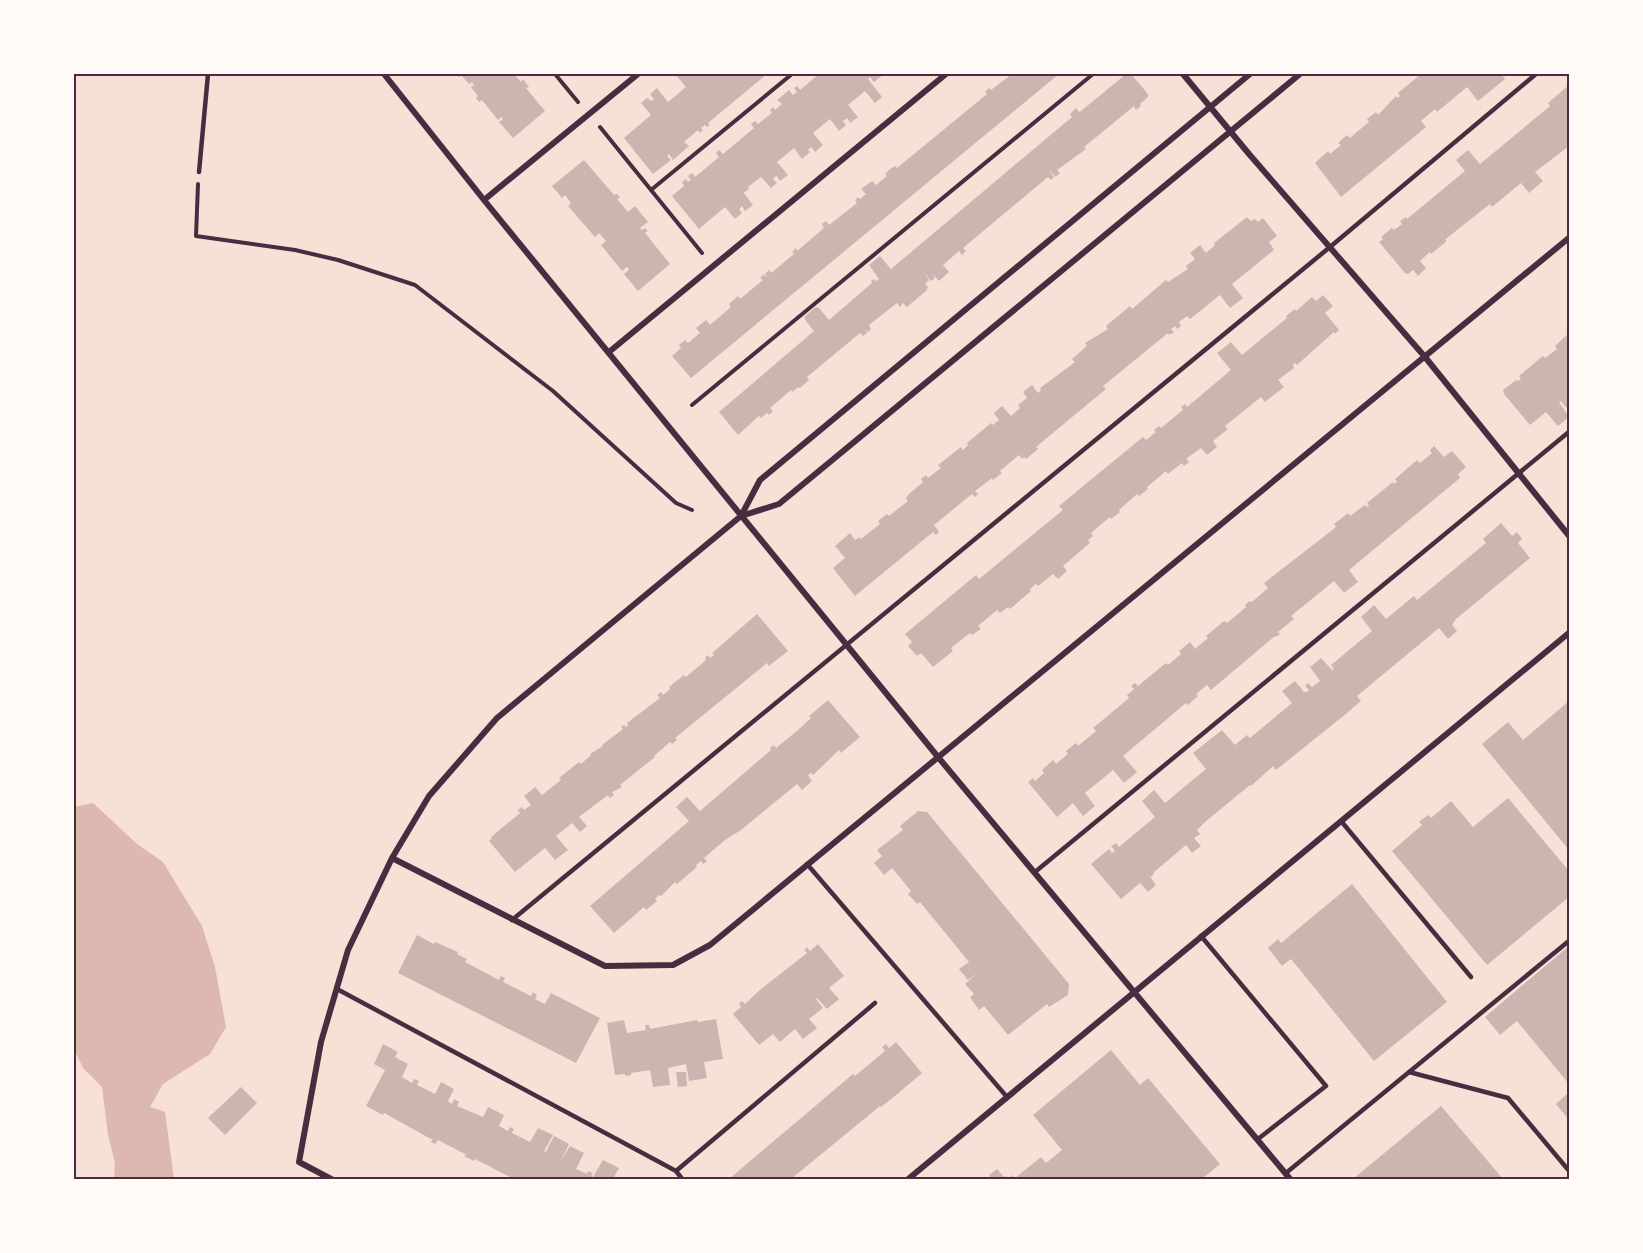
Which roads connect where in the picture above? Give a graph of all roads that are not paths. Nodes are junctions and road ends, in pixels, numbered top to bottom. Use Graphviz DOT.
graph roads {
  1 [pos="208,74"];
  2 [pos="384,74"];
  3 [pos="638,74"];
  4 [pos="946,74"];
  5 [pos="1183,74"];
  6 [pos="1250,74"];
  7 [pos="1300,74"];
  8 [pos="1536,74"];
  9 [pos="1210,107"];
  10 [pos="1231,131"];
  11 [pos="199,172"];
  12 [pos="484,200"];
  13 [pos="1569,237"];
  14 [pos="1330,246"];
  15 [pos="609,352"];
  16 [pos="1425,357"];
  17 [pos="1569,431"];
  18 [pos="1518,474"];
  19 [pos="741,516"];
  20 [pos="1569,537"];
  21 [pos="1569,632"];
  22 [pos="847,645"];
  23 [pos="938,757"];
  24 [pos="1341,821"];
  25 [pos="392,858"];
  26 [pos="807,864"];
  27 [pos="1035,872"];
  28 [pos="512,920"];
  29 [pos="1201,936"];
  30 [pos="1569,940"];
  31 [pos="1471,977"];
  32 [pos="337,989"];
  33 [pos="1135,991"];
  34 [pos="875,1003"];
  35 [pos="1409,1072"];
  36 [pos="1006,1098"];
  37 [pos="1258,1139"];
  38 [pos="676,1171"];
  39 [pos="1569,1172"];
  40 [pos="1286,1173"];
  41 [pos="333,1179"];
  42 [pos="683,1179"];
  43 [pos="907,1179"];
  44 [pos="1292,1179"];
  1 -- 11 [label="lane"];
  2 -- 12 [label="street"];
  3 -- 12 [label="street"];
  4 -- 15 [label="street"];
  5 -- 9 [label="street"];
  6 -- 9 [label="street"];
  7 -- 10 [label="street"];
  8 -- 14 [label="lane"];
  9 -- 10 [label="street"];
  9 -- 19 [label="street"];
  10 -- 14 [label="street"];
  10 -- 19 [label="street"];
  12 -- 15 [label="street"];
  13 -- 16 [label="street"];
  14 -- 16 [label="street"];
  14 -- 22 [label="lane"];
  15 -- 19 [label="street"];
  16 -- 18 [label="street"];
  16 -- 23 [label="street"];
  17 -- 18 [label="lane"];
  18 -- 20 [label="street"];
  18 -- 27 [label="lane"];
  19 -- 22 [label="street"];
  19 -- 25 [label="street"];
  21 -- 24 [label="street"];
  22 -- 23 [label="street"];
  22 -- 28 [label="lane"];
  23 -- 26 [label="street"];
  23 -- 27 [label="street"];
  24 -- 29 [label="street"];
  24 -- 31 [label="lane"];
  25 -- 28 [label="street"];
  25 -- 32 [label="street"];
  26 -- 28 [label="street"];
  26 -- 36 [label="lane"];
  27 -- 33 [label="street"];
  29 -- 33 [label="street"];
  29 -- 37 [label="lane"];
  30 -- 35 [label="lane"];
  32 -- 38 [label="lane"];
  32 -- 41 [label="street"];
  33 -- 36 [label="street"];
  33 -- 37 [label="street"];
  34 -- 38 [label="lane"];
  35 -- 39 [label="lane"];
  35 -- 40 [label="lane"];
  36 -- 43 [label="street"];
  37 -- 40 [label="street"];
  38 -- 42 [label="lane"];
  40 -- 44 [label="street"];
}
